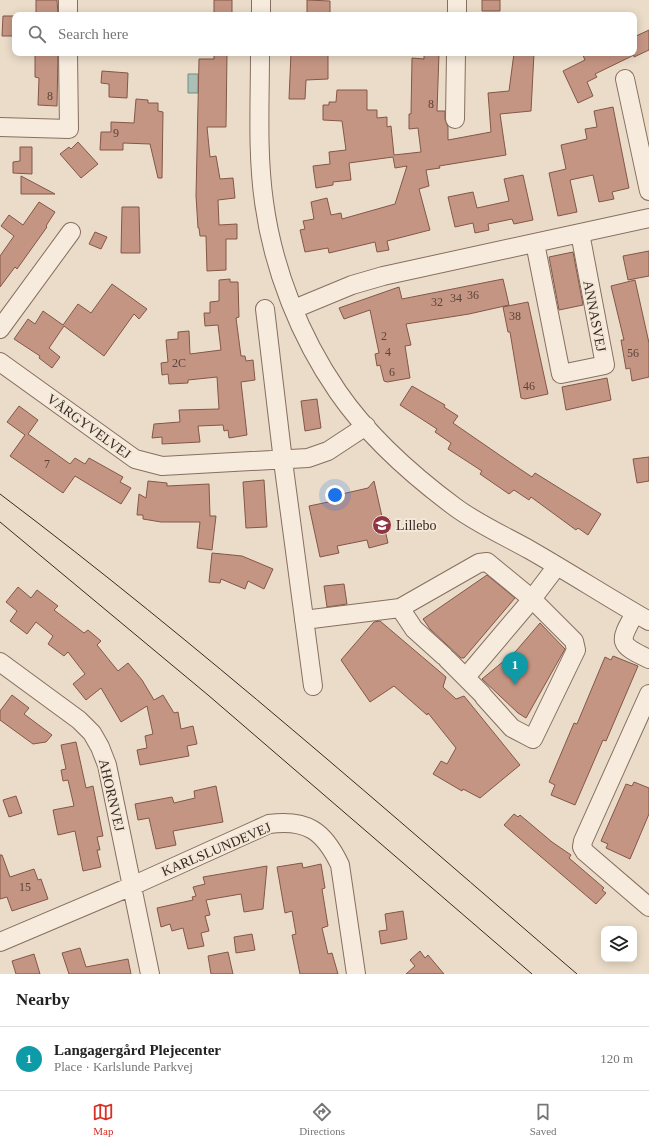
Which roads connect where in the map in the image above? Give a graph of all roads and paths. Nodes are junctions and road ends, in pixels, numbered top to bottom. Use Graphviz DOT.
graph roads {
  1 [pos="68,0"];
  2 [pos="261,0"];
  3 [pos="457,0"];
  4 [pos="68,12"];
  5 [pos="261,12"];
  6 [pos="457,12"];
  7 [pos="68,56"];
  8 [pos="260,56"];
  9 [pos="456,56"];
  10 [pos="625,79"];
  11 [pos="455,119"];
  12 [pos="0,127"];
  13 [pos="649,191"];
  14 [pos="649,218"];
  15 [pos="71,232"];
  16 [pos="580,233"];
  17 [pos="535,243"];
  18 [pos="265,309"];
  19 [pos="294,309"];
  20 [pos="0,329"];
  21 [pos="0,362"];
  22 [pos="366,426"];
  23 [pos="283,461"];
  24 [pos="557,566"];
  25 [pos="532,599"];
  26 [pos="400,608"];
  27 [pos="642,617"];
  28 [pos="304,620"];
  29 [pos="649,658"];
  30 [pos="0,662"];
  31 [pos="466,676"];
  32 [pos="313,686"];
  33 [pos="649,694"];
  34 [pos="132,886"];
  35 [pos="649,907"];
  36 [pos="0,942"];
  37 [pos="150,974"];
  38 [pos="356,974"];
  1 -- 4 [label="street"];
  2 -- 5 [label="street"];
  3 -- 6 [label="street"];
  7 -- 12 [label="street"];
  8 -- 19 [label="street"];
  9 -- 11 [label="street"];
  10 -- 13 [label="street"];
  14 -- 16 [label="street"];
  15 -- 20 [label="street"];
  16 -- 17 [label="street"];
  16 -- 17 [label="street, ANNASVEJ"];
  17 -- 19 [label="street"];
  18 -- 23 [label="street"];
  19 -- 22 [label="street"];
  21 -- 23 [label="street, VÅRGYVELVEJ"];
  22 -- 23 [label="street, VÅRGYVELVEJ"];
  22 -- 24 [label="street"];
  23 -- 28 [label="street"];
  24 -- 25 [label="street"];
  24 -- 27 [label="street"];
  25 -- 26 [label="street"];
  25 -- 31 [label="street"];
  25 -- 31 [label="street"];
  26 -- 28 [label="street"];
  26 -- 31 [label="street"];
  27 -- 29 [label="street"];
  28 -- 32 [label="street"];
  30 -- 34 [label="street, AHORNVEJ"];
  33 -- 35 [label="street"];
  34 -- 36 [label="street, KARLSLUNDEVEJ"];
  34 -- 37 [label="street, AHORNVEJ"];
  34 -- 38 [label="street, KARLSLUNDEVEJ"];
}
